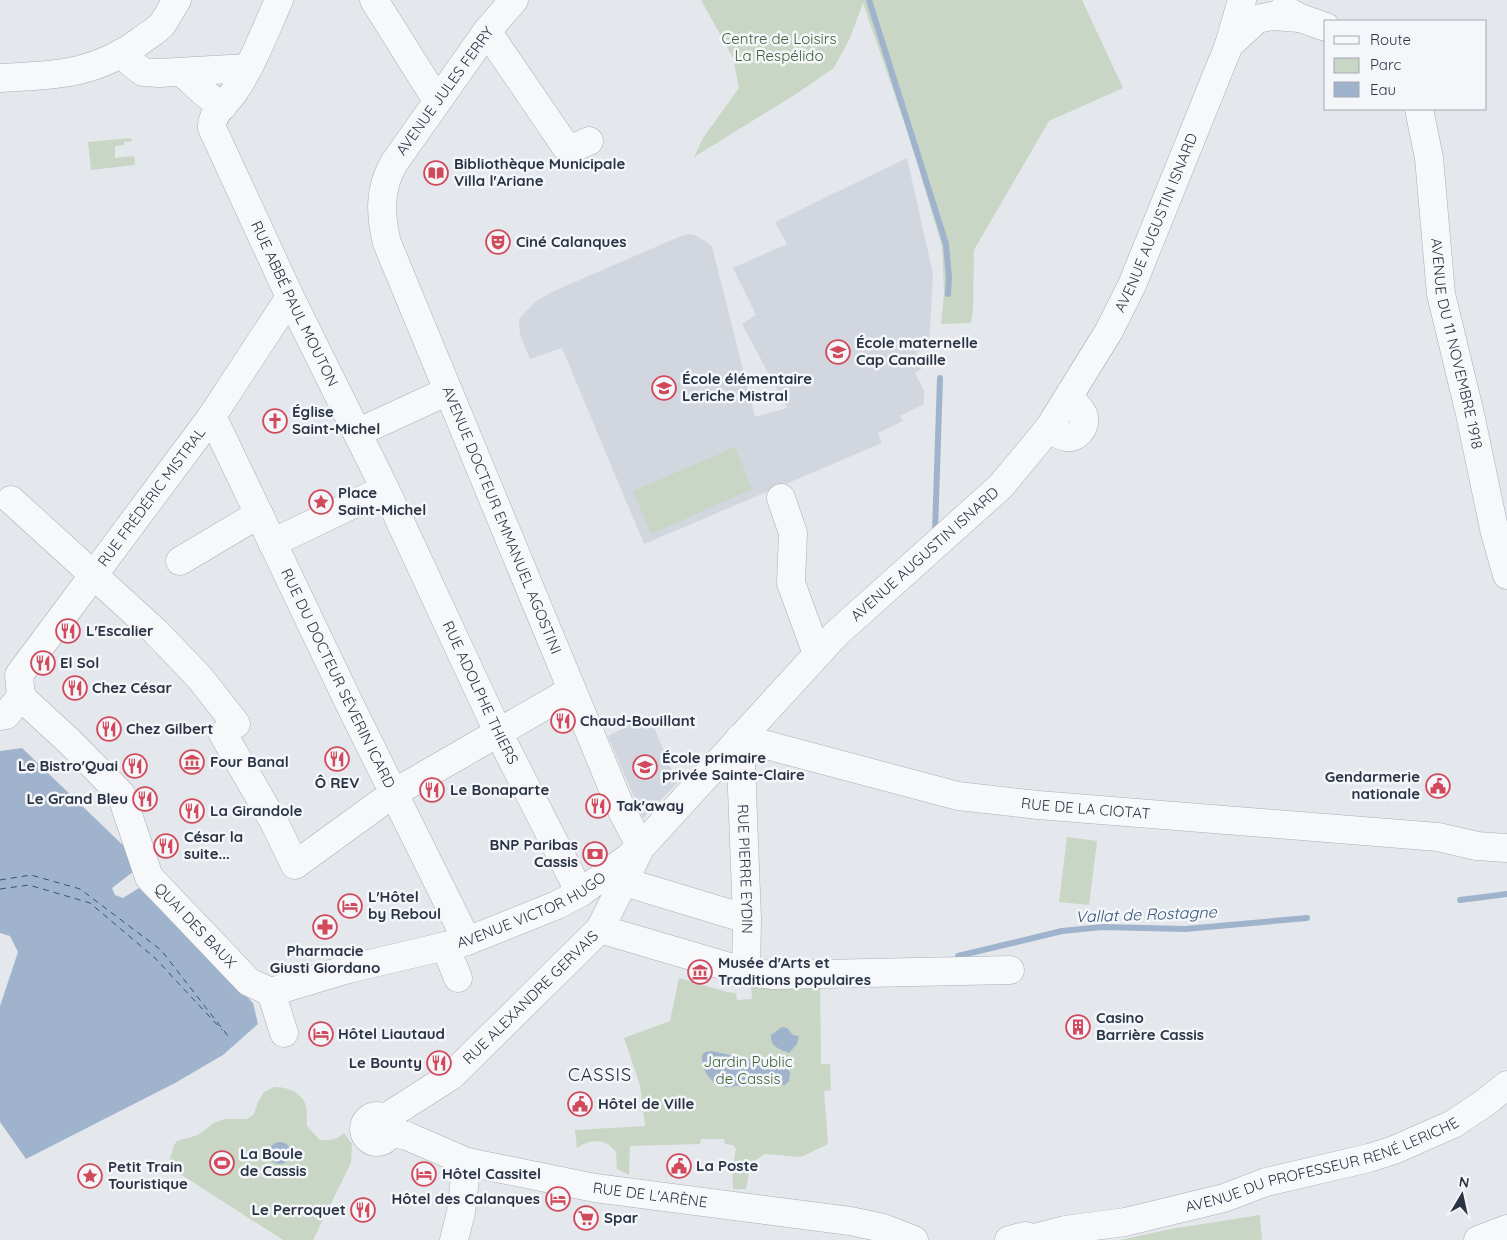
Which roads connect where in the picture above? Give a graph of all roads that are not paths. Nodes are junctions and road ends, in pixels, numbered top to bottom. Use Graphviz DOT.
graph roads {
  1 [pos="176,0"];
  2 [pos="279,0"];
  3 [pos="374,0"];
  4 [pos="514,0"];
  5 [pos="1264,8"];
  6 [pos="1324,26"];
  7 [pos="486,31"];
  8 [pos="124,53"];
  9 [pos="248,68"];
  10 [pos="181,72"];
  11 [pos="0,78"];
  12 [pos="440,98"];
  13 [pos="1419,110"];
  14 [pos="218,111"];
  15 [pos="589,141"];
  16 [pos="383,187"];
  17 [pos="290,297"];
  18 [pos="448,391"];
  19 [pos="212,416"];
  20 [pos="357,434"];
  21 [pos="385,489"];
  22 [pos="781,498"];
  23 [pos="11,500"];
  24 [pos="259,514"];
  25 [pos="272,542"];
  26 [pos="180,560"];
  27 [pos="92,574"];
  28 [pos="1507,575"];
  29 [pos="817,654"];
  30 [pos="572,690"];
  31 [pos="21,697"];
  32 [pos="0,716"];
  33 [pos="498,732"];
  34 [pos="740,738"];
  35 [pos="394,793"];
  36 [pos="1507,828"];
  37 [pos="1438,837"];
  38 [pos="640,847"];
  39 [pos="1507,848"];
  40 [pos="625,882"];
  41 [pos="580,893"];
  42 [pos="746,919"];
  43 [pos="600,929"];
  44 [pos="456,943"];
  45 [pos="1010,970"];
  46 [pos="746,972"];
  47 [pos="458,978"];
  48 [pos="270,992"];
  49 [pos="284,1033"];
  50 [pos="1507,1085"];
  51 [pos="388,1125"];
  52 [pos="467,1162"];
  53 [pos="1125,1222"];
  54 [pos="1507,1229"];
  55 [pos="1027,1239"];
  56 [pos="454,1240"];
  57 [pos="914,1240"];
  58 [pos="1086,1240"];
  59 [pos="1478,1240"];
  1 -- 8 [label="street"];
  2 -- 9 [label="street"];
  3 -- 12 [label="street"];
  4 -- 7 [label="street, AVENUE JULES FERRY"];
  5 -- 6 [label="street"];
  5 -- 29 [label="street, AVENUE AUGUSTIN ISNARD"];
  7 -- 12 [label="street, AVENUE JULES FERRY"];
  7 -- 15 [label="street"];
  8 -- 10 [label="street"];
  8 -- 11 [label="street"];
  9 -- 10 [label="street"];
  9 -- 14 [label="street"];
  10 -- 14 [label="street"];
  12 -- 16 [label="street, AVENUE JULES FERRY"];
  13 -- 28 [label="street, AVENUE DU 11 NOVEMBRE 1918"];
  14 -- 17 [label="street, RUE ABBÉ PAUL MOUTON"];
  16 -- 18 [label="street, AVENUE DOCTEUR EMMANUEL AGOSTINI"];
  17 -- 19 [label="street, RUE FRÉDÉRIC MISTRAL"];
  17 -- 20 [label="street, RUE ABBÉ PAUL MOUTON"];
  18 -- 20 [label="street"];
  18 -- 30 [label="street, AVENUE DOCTEUR EMMANUEL AGOSTINI"];
  19 -- 24 [label="street, RUE DU DOCTEUR SÉVERIN ICARD"];
  19 -- 27 [label="street, RUE FRÉDÉRIC MISTRAL"];
  20 -- 21 [label="street, RUE ABBÉ PAUL MOUTON"];
  21 -- 25 [label="street"];
  21 -- 33 [label="street, RUE ADOLPHE THIERS"];
  22 -- 29 [label="street"];
  23 -- 27 [label="street"];
  24 -- 25 [label="street, RUE DU DOCTEUR SÉVERIN ICARD"];
  24 -- 26 [label="street"];
  25 -- 35 [label="street, RUE DU DOCTEUR SÉVERIN ICARD"];
  27 -- 31 [label="street, RUE FRÉDÉRIC MISTRAL"];
  27 -- 35 [label="street"];
  29 -- 34 [label="street, AVENUE AUGUSTIN ISNARD"];
  30 -- 33 [label="street"];
  30 -- 38 [label="street, AVENUE DOCTEUR EMMANUEL AGOSTINI"];
  31 -- 32 [label="street"];
  31 -- 48 [label="street, QUAI DES BAUX"];
  33 -- 35 [label="street"];
  33 -- 41 [label="street, RUE ADOLPHE THIERS"];
  34 -- 37 [label="street, RUE DE LA CIOTAT"];
  34 -- 38 [label="street, AVENUE VICTOR HUGO"];
  34 -- 42 [label="street, RUE PIERRE EYDIN"];
  35 -- 44 [label="street, RUE DU DOCTEUR SÉVERIN ICARD"];
  36 -- 37 [label="street, RUE DE LA CIOTAT"];
  37 -- 39 [label="street, RUE DE LA CIOTAT"];
  38 -- 40 [label="street, RUE ALEXANDRE GERVAIS"];
  38 -- 41 [label="street, AVENUE VICTOR HUGO"];
  40 -- 42 [label="street"];
  40 -- 43 [label="street, RUE ALEXANDRE GERVAIS"];
  41 -- 44 [label="street, AVENUE VICTOR HUGO"];
  42 -- 46 [label="street, RUE PIERRE EYDIN"];
  43 -- 46 [label="street"];
  43 -- 51 [label="street, RUE ALEXANDRE GERVAIS"];
  44 -- 47 [label="street, RUE DU DOCTEUR SÉVERIN ICARD"];
  44 -- 48 [label="street, AVENUE VICTOR HUGO"];
  45 -- 46 [label="street"];
  48 -- 49 [label="street"];
  50 -- 53 [label="street, AVENUE DU PROFESSEUR RENÉ LERICHE"];
  51 -- 52 [label="street, RUE DE L'ARÈNE"];
  52 -- 56 [label="street"];
  52 -- 57 [label="street, RUE DE L'ARÈNE"];
  53 -- 55 [label="street, AVENUE DU PROFESSEUR RENÉ LERICHE"];
  53 -- 58 [label="street, AVENUE DU PROFESSEUR RENÉ LERICHE"];
  54 -- 59 [label="street"];
}
